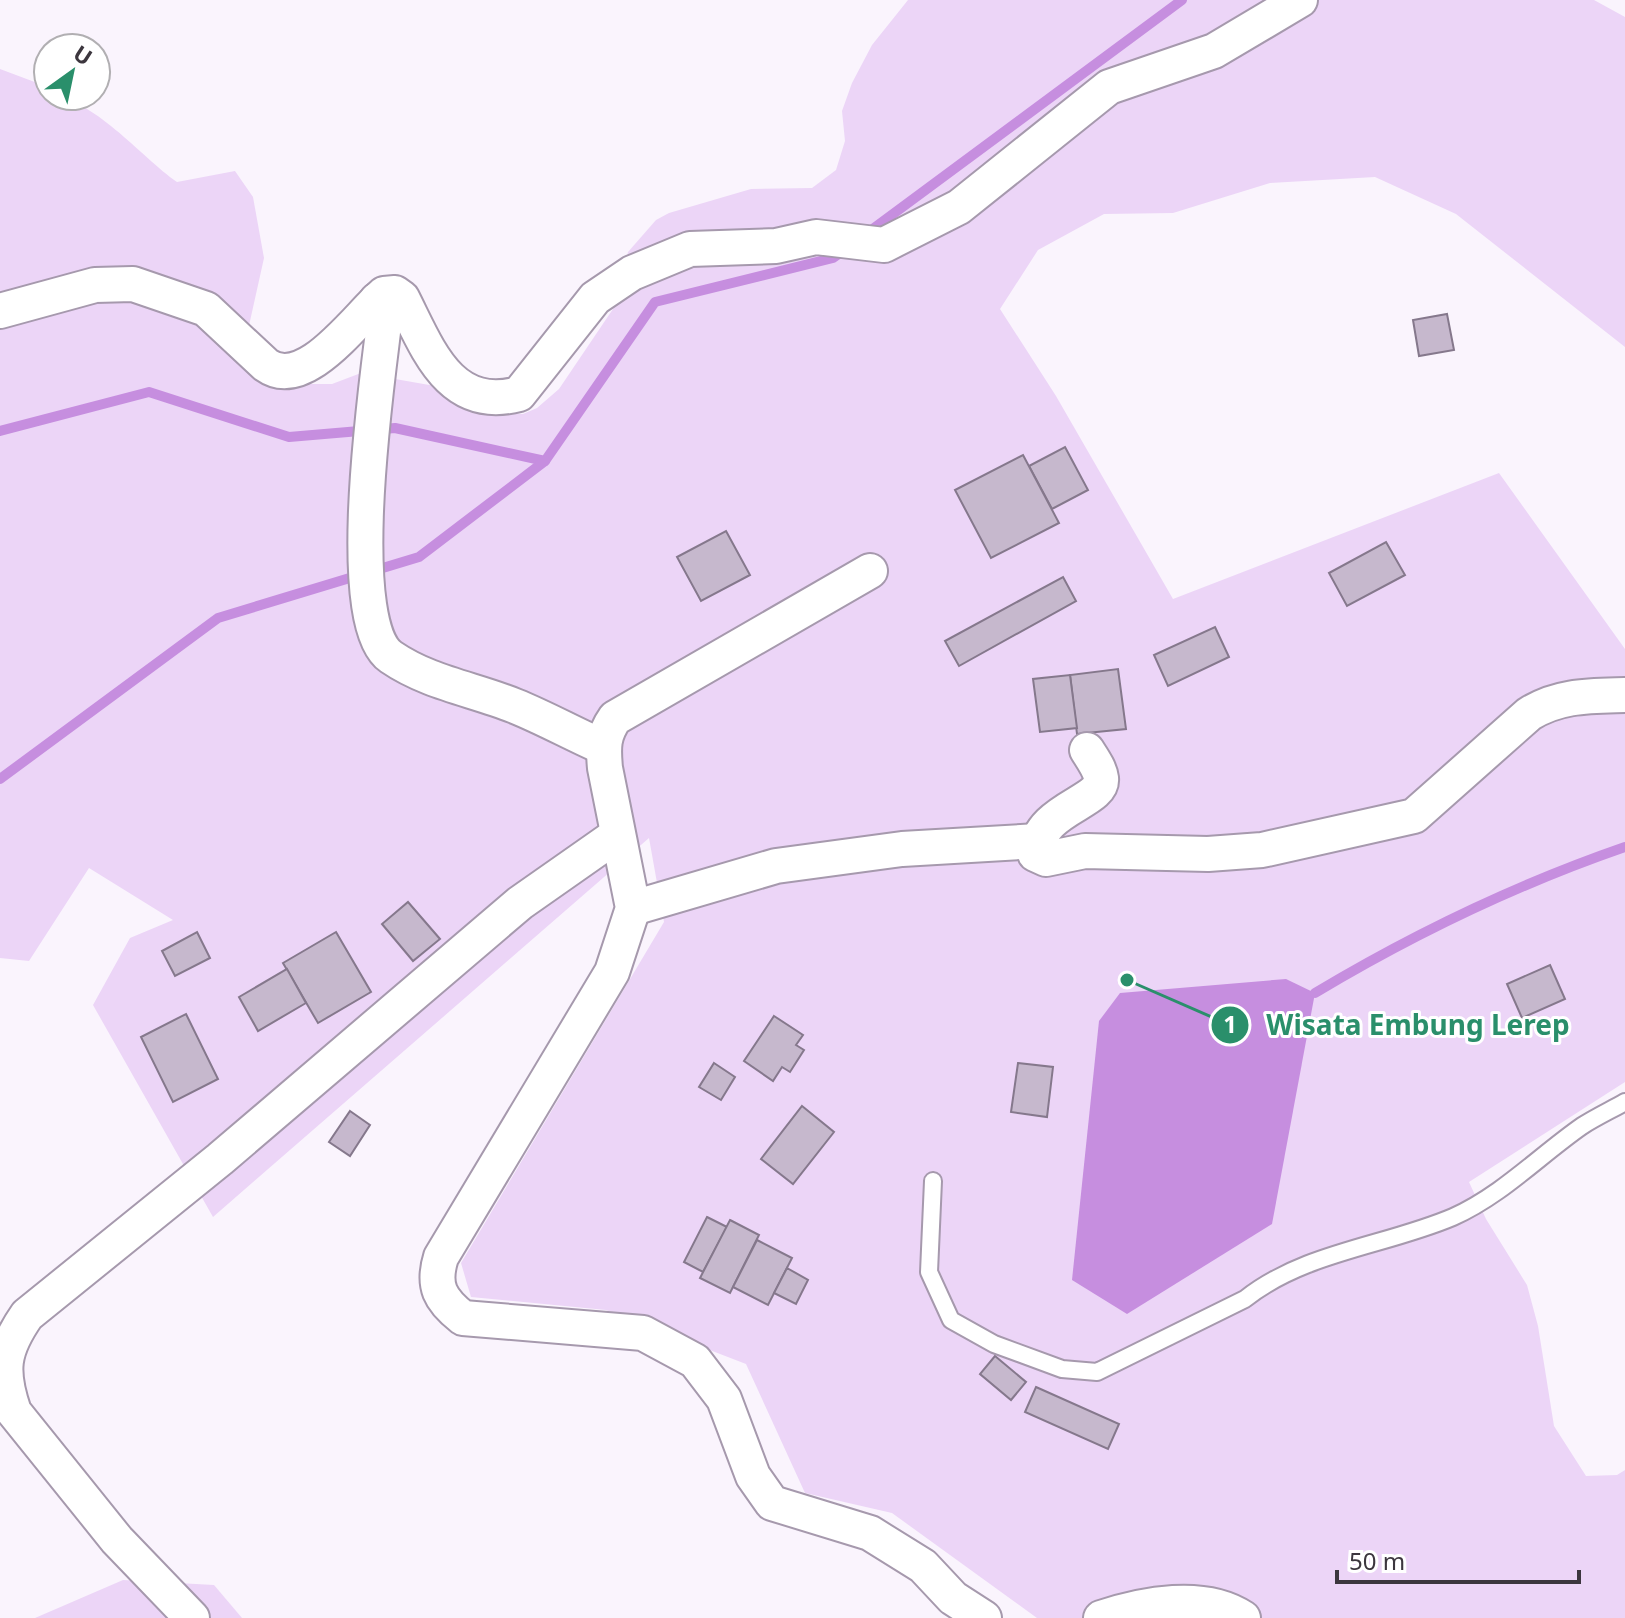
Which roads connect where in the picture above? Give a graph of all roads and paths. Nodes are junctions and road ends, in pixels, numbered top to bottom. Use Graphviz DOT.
graph roads {
  1 [pos="1300,0"];
  2 [pos="377,300"];
  3 [pos="0,311"];
  4 [pos="870,571"];
  5 [pos="1625,695"];
  6 [pos="603,747"];
  7 [pos="1087,750"];
  8 [pos="617,835"];
  9 [pos="1038,841"];
  10 [pos="633,908"];
  11 [pos="1625,1102"];
  12 [pos="933,1181"];
  13 [pos="192,1618"];
  14 [pos="984,1618"];
  15 [pos="1101,1618"];
  16 [pos="1243,1618"];
  1 -- 2 [label="street"];
  2 -- 3 [label="street"];
  2 -- 6 [label="street"];
  4 -- 6 [label="street"];
  5 -- 9 [label="street"];
  6 -- 8 [label="street"];
  7 -- 9 [label="street"];
  8 -- 10 [label="street"];
  8 -- 13 [label="street"];
  9 -- 10 [label="street"];
  10 -- 14 [label="street"];
  11 -- 12 [label="lane"];
  15 -- 16 [label="street"];
}
